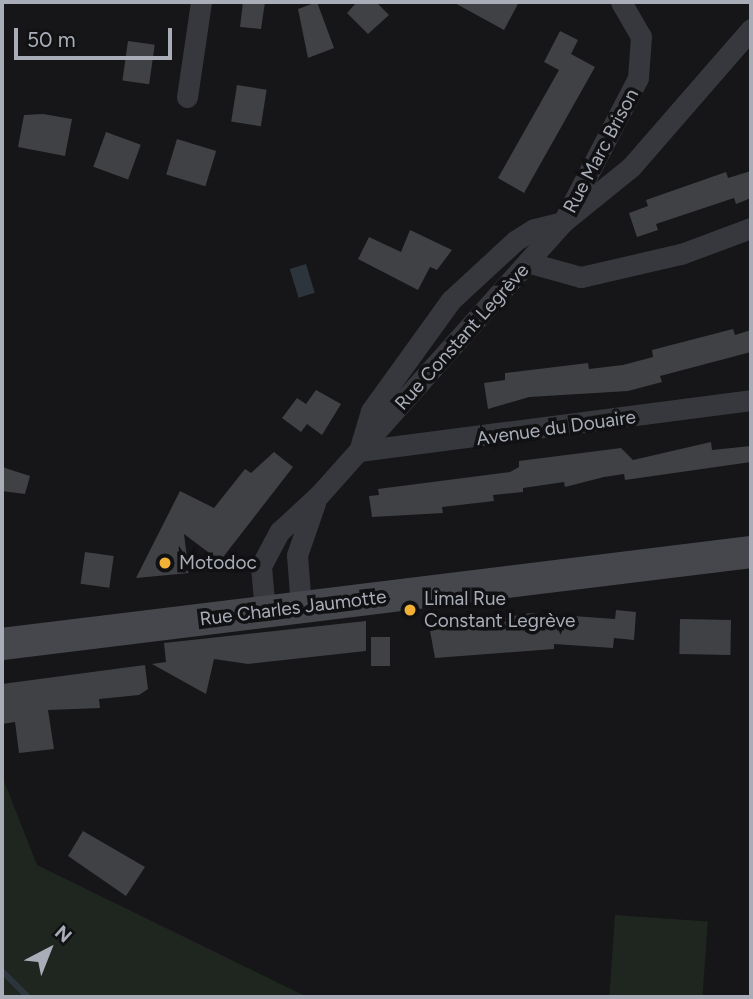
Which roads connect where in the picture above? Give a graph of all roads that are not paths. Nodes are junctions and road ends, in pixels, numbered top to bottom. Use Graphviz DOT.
graph roads {
  1 [pos="201,2"];
  2 [pos="621,2"];
  3 [pos="751,29"];
  4 [pos="187,97"];
  5 [pos="614,130"];
  6 [pos="643,155"];
  7 [pos="563,222"];
  8 [pos="751,228"];
  9 [pos="530,263"];
  10 [pos="747,398"];
  11 [pos="359,451"];
  12 [pos="319,495"];
  13 [pos="751,552"];
  14 [pos="301,607"];
  15 [pos="265,612"];
  16 [pos="2,644"];
  1 -- 4 [label="street"];
  2 -- 5 [label="street, Rue Marc Brison"];
  3 -- 6 [label="street, Rue Constant Legrève"];
  5 -- 6 [label="street"];
  5 -- 7 [label="street, Rue Marc Brison"];
  6 -- 7 [label="street, Rue Constant Legrève"];
  7 -- 9 [label="street, Rue Constant Legrève"];
  7 -- 11 [label="street, Rue Constant Legrève"];
  8 -- 9 [label="street"];
  9 -- 11 [label="street, Rue Constant Legrève"];
  10 -- 11 [label="street, Avenue du Douaire"];
  11 -- 12 [label="street, Rue Constant Legrève"];
  12 -- 14 [label="street, Rue Constant Legrève"];
  12 -- 15 [label="street, Rue Constant Legrève"];
  13 -- 14 [label="main road, Rue Charles Jaumotte"];
  14 -- 15 [label="main road, Rue Charles Jaumotte"];
  15 -- 16 [label="main road, Rue Charles Jaumotte"];
}
